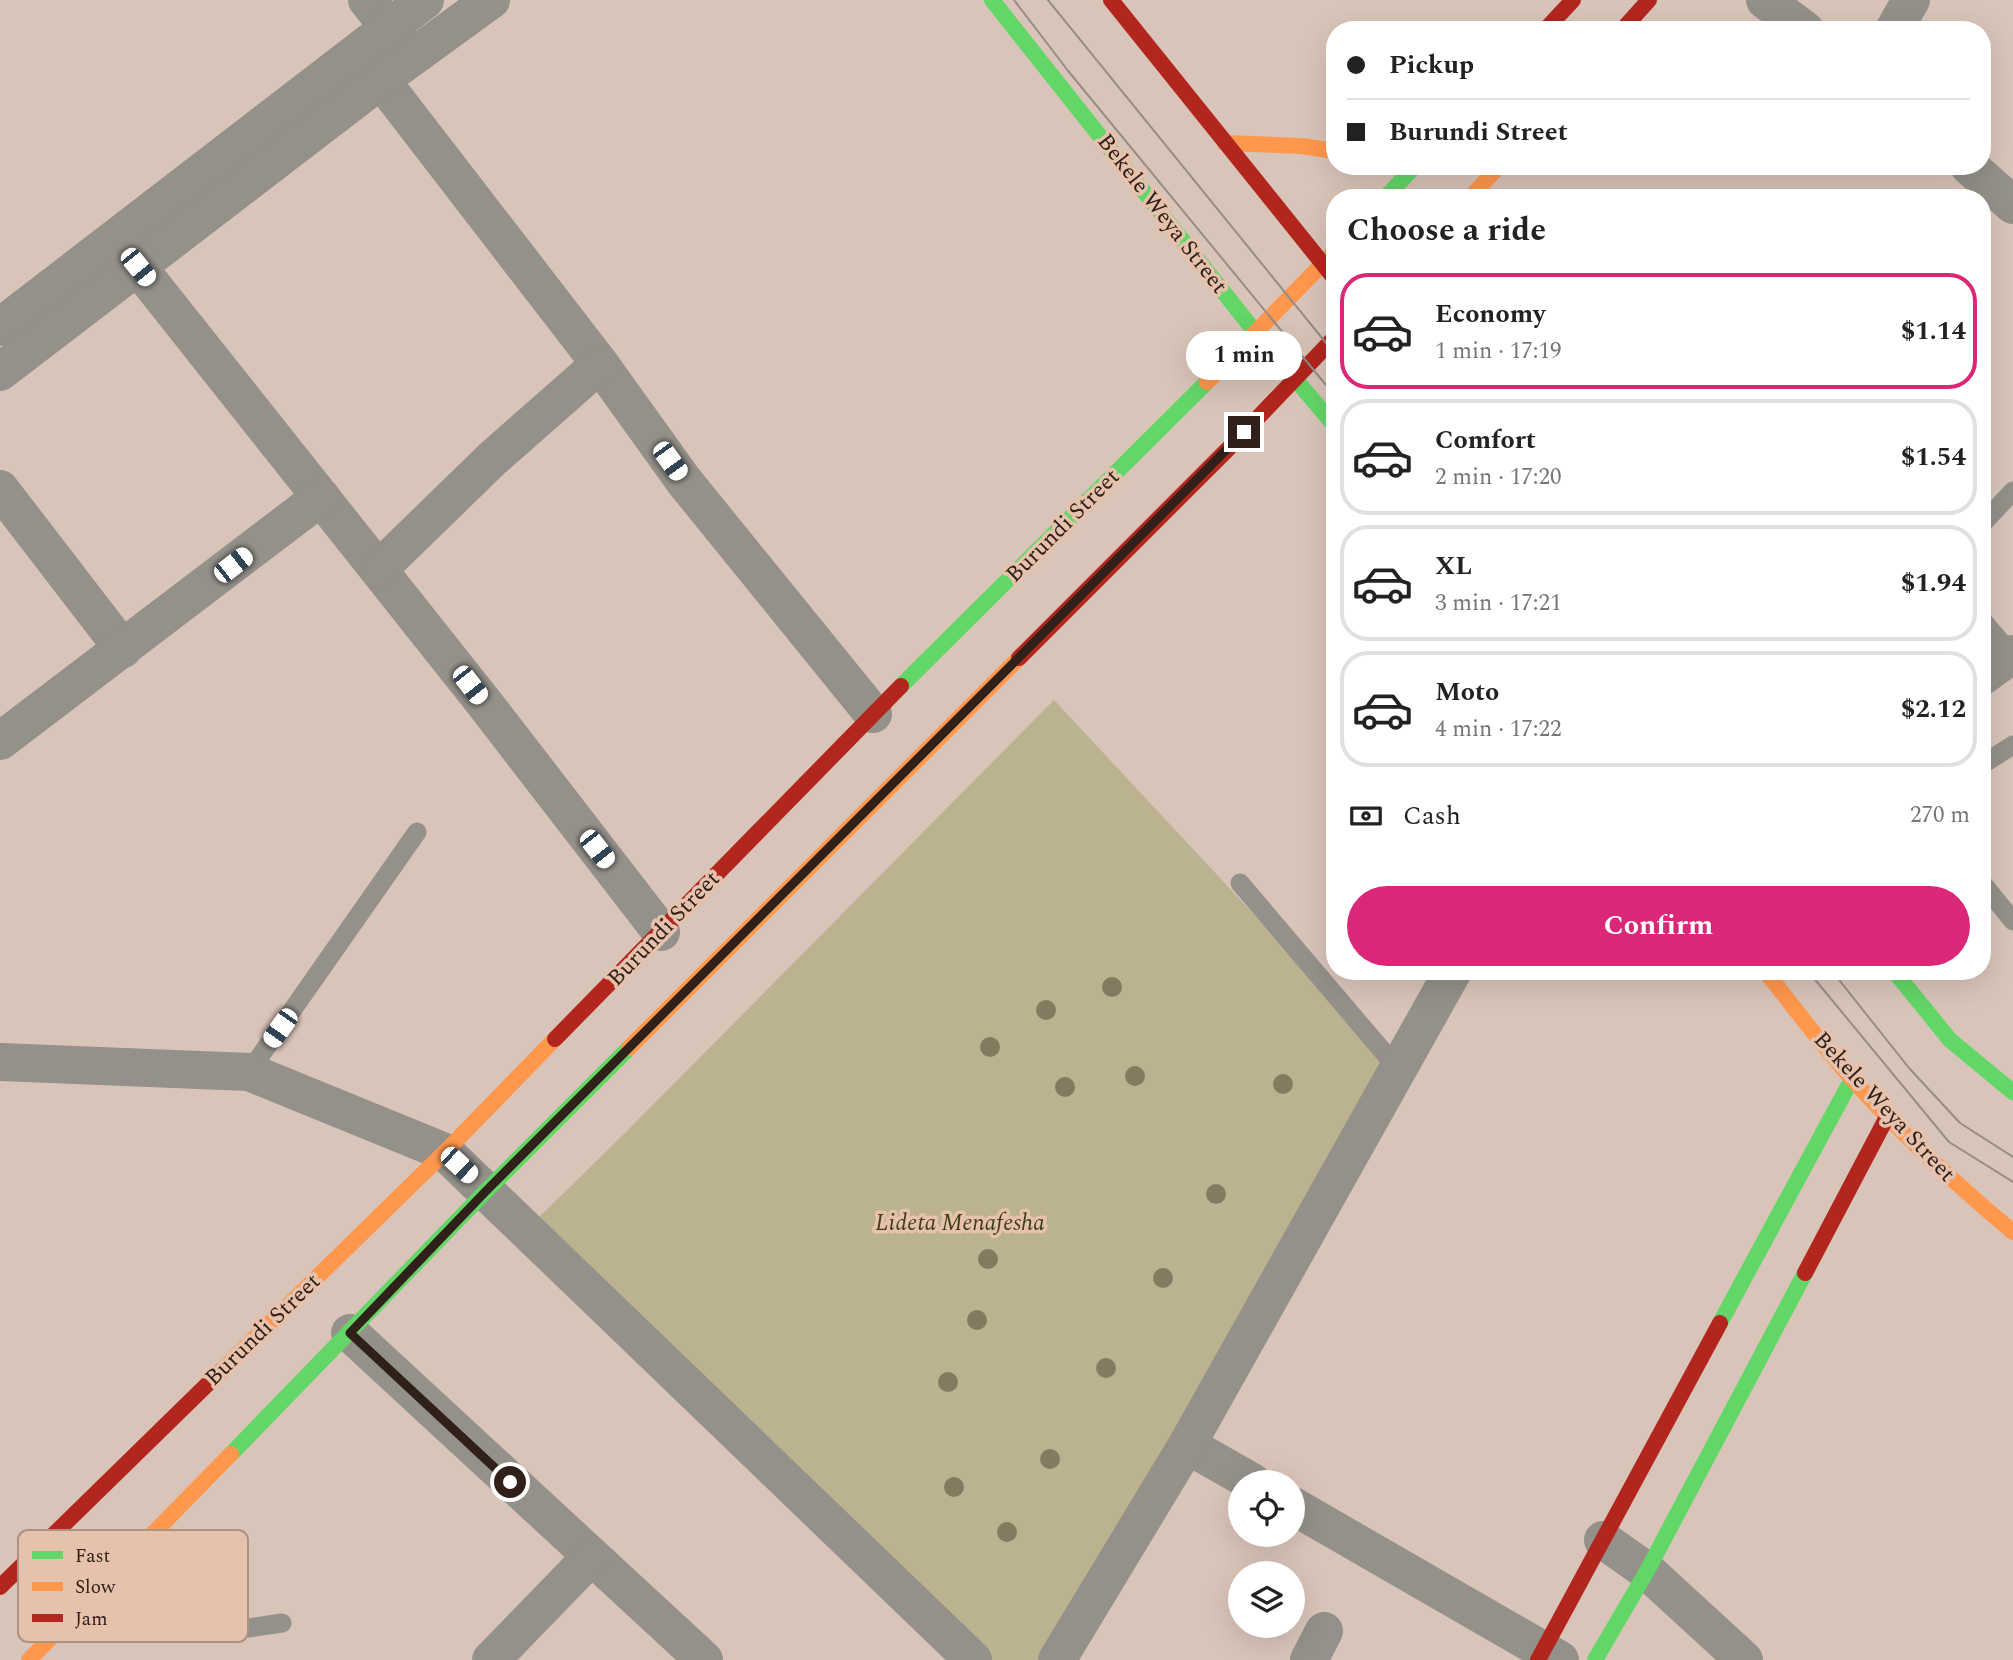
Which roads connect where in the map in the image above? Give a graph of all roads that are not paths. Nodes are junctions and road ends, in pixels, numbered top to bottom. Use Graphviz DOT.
graph roads {
  1 [pos="425,0"];
  2 [pos="491,0"];
  3 [pos="992,0"];
  4 [pos="1111,0"];
  5 [pos="1573,0"];
  6 [pos="1649,0"];
  7 [pos="1765,0"];
  8 [pos="1911,0"];
  9 [pos="378,14"];
  10 [pos="1553,21"];
  11 [pos="1630,21"];
  12 [pos="1793,21"];
  13 [pos="1899,21"];
  14 [pos="413,58"];
  15 [pos="381,80"];
  16 [pos="1224,142"];
  17 [pos="1326,150"];
  18 [pos="1407,175"];
  19 [pos="1491,175"];
  20 [pos="1979,175"];
  21 [pos="1393,189"];
  22 [pos="1478,189"];
  23 [pos="2013,205"];
  24 [pos="1326,260"];
  25 [pos="1322,264"];
  26 [pos="138,267"];
  27 [pos="1326,269"];
  28 [pos="0,327"];
  29 [pos="1256,333"];
  30 [pos="1326,346"];
  31 [pos="600,364"];
  32 [pos="0,372"];
  33 [pos="1295,379"];
  34 [pos="1326,415"];
  35 [pos="0,489"];
  36 [pos="2013,491"];
  37 [pos="321,497"];
  38 [pos="1991,514"];
  39 [pos="379,569"];
  40 [pos="1991,637"];
  41 [pos="123,649"];
  42 [pos="2003,662"];
  43 [pos="873,714"];
  44 [pos="0,741"];
  45 [pos="2013,745"];
  46 [pos="1991,759"];
  47 [pos="417,832"];
  48 [pos="1240,883"];
  49 [pos="1991,894"];
  50 [pos="2013,921"];
  51 [pos="661,932"];
  52 [pos="1448,980"];
  53 [pos="1772,980"];
  54 [pos="1901,980"];
  55 [pos="0,1062"];
  56 [pos="1398,1069"];
  57 [pos="249,1072"];
  58 [pos="1852,1079"];
  59 [pos="2013,1093"];
  60 [pos="1887,1117"];
  61 [pos="445,1153"];
  62 [pos="486,1191"];
  63 [pos="2013,1232"];
  64 [pos="350,1333"];
  65 [pos="1187,1445"];
  66 [pos="1231,1470"];
  67 [pos="1305,1513"];
  68 [pos="58,1530"];
  69 [pos="158,1530"];
  70 [pos="1603,1540"];
  71 [pos="591,1557"];
  72 [pos="18,1569"];
  73 [pos="1647,1571"];
  74 [pos="0,1587"];
  75 [pos="282,1623"];
  76 [pos="248,1628"];
  77 [pos="47,1642"];
  78 [pos="1547,1657"];
  79 [pos="29,1660"];
  80 [pos="491,1660"];
  81 [pos="704,1660"];
  82 [pos="974,1660"];
  83 [pos="1057,1660"];
  84 [pos="1595,1660"];
  85 [pos="1744,1660"];
  1 -- 9 [label="street"];
  2 -- 14 [label="street"];
  3 -- 29 [label="main road, Bekele Weya Street"];
  4 -- 16 [label="main road"];
  5 -- 10 [label="main road"];
  6 -- 11 [label="main road"];
  7 -- 12 [label="street"];
  8 -- 13 [label="street"];
  9 -- 14 [label="street"];
  9 -- 28 [label="street"];
  14 -- 15 [label="street"];
  15 -- 26 [label="street"];
  15 -- 31 [label="street"];
  16 -- 17 [label="main road"];
  16 -- 25 [label="main road"];
  18 -- 21 [label="main road"];
  19 -- 22 [label="main road"];
  20 -- 23 [label="street"];
  24 -- 25 [label="main road, Burundi Street"];
  25 -- 27 [label="main road"];
  25 -- 29 [label="main road, Burundi Street"];
  26 -- 32 [label="street"];
  26 -- 37 [label="street"];
  29 -- 33 [label="main road, Bekele Weya Street"];
  29 -- 43 [label="main road, Burundi Street"];
  30 -- 33 [label="main road"];
  31 -- 39 [label="street"];
  31 -- 43 [label="street"];
  33 -- 34 [label="main road, Bekele Weya Street"];
  33 -- 62 [label="main road"];
  35 -- 41 [label="street"];
  36 -- 38 [label="lane"];
  37 -- 39 [label="street"];
  37 -- 41 [label="street"];
  39 -- 51 [label="street"];
  40 -- 42 [label="lane"];
  41 -- 44 [label="street"];
  43 -- 51 [label="main road, Burundi Street"];
  45 -- 46 [label="lane"];
  47 -- 57 [label="lane"];
  48 -- 56 [label="lane"];
  49 -- 50 [label="lane"];
  51 -- 61 [label="main road, Burundi Street"];
  52 -- 56 [label="street"];
  53 -- 58 [label="main road, Bekele Weya Street"];
  54 -- 59 [label="main road"];
  55 -- 57 [label="street"];
  56 -- 65 [label="street"];
  57 -- 61 [label="street"];
  58 -- 60 [label="main road, Bekele Weya Street"];
  58 -- 70 [label="main road"];
  60 -- 63 [label="main road, Bekele Weya Street"];
  60 -- 73 [label="main road"];
  61 -- 62 [label="street"];
  61 -- 68 [label="main road, Burundi Street"];
  62 -- 64 [label="main road"];
  62 -- 82 [label="street"];
  64 -- 69 [label="main road"];
  64 -- 71 [label="street"];
  65 -- 66 [label="street"];
  65 -- 83 [label="street"];
  67 -- 78 [label="street"];
  70 -- 73 [label="street"];
  70 -- 78 [label="main road"];
  71 -- 80 [label="street"];
  71 -- 81 [label="street"];
  72 -- 74 [label="main road, Burundi Street"];
  73 -- 84 [label="main road"];
  73 -- 85 [label="street"];
  75 -- 76 [label="lane"];
  77 -- 79 [label="main road"];
}
